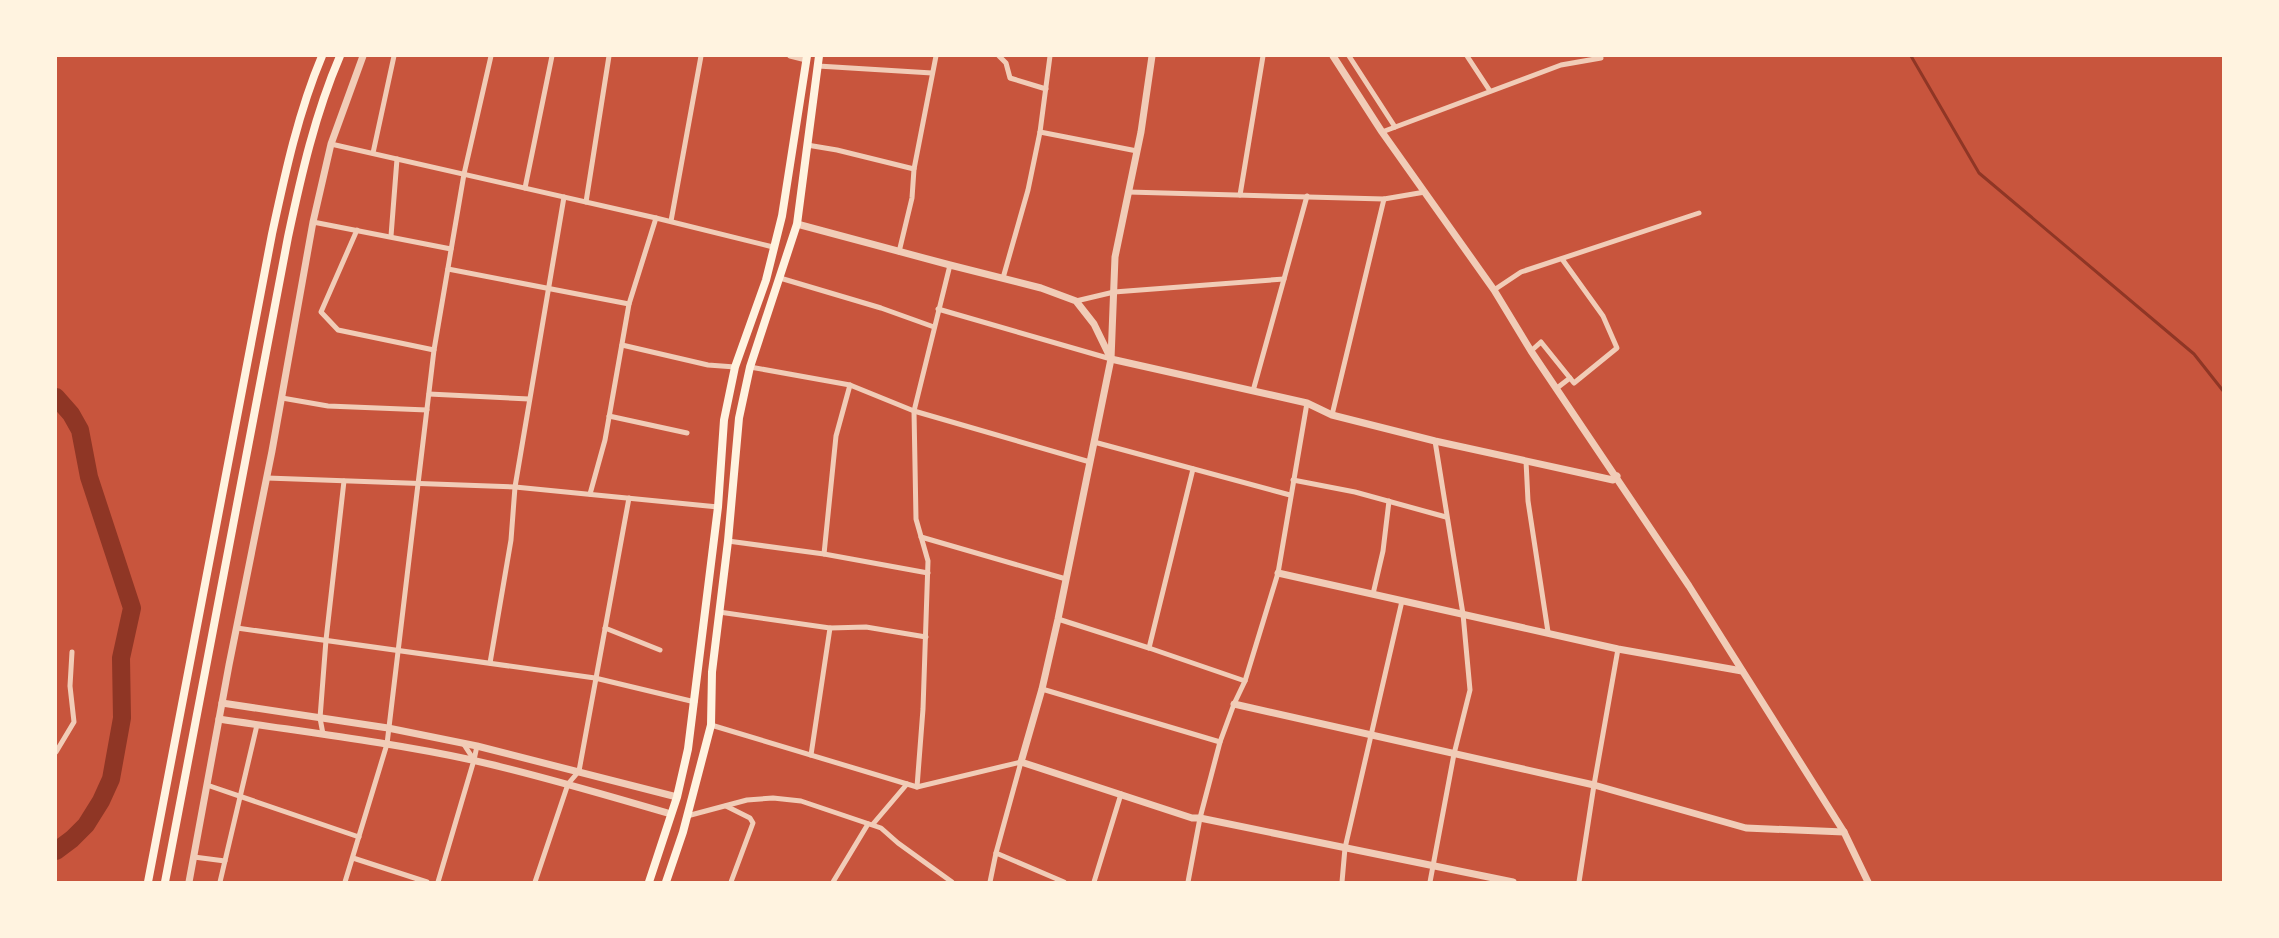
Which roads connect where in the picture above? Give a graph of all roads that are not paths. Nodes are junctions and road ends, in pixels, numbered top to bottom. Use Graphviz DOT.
graph roads {
  1 [pos="322,56"];
  2 [pos="340,56"];
  3 [pos="363,56"];
  4 [pos="393,56"];
  5 [pos="491,56"];
  6 [pos="552,56"];
  7 [pos="609,56"];
  8 [pos="701,56"];
  9 [pos="790,56"];
  10 [pos="819,56"];
  11 [pos="936,56"];
  12 [pos="999,56"];
  13 [pos="1050,56"];
  14 [pos="1152,56"];
  15 [pos="1263,56"];
  16 [pos="1333,56"];
  17 [pos="1349,56"];
  18 [pos="1467,56"];
  19 [pos="806,58"];
  20 [pos="1601,58"];
  21 [pos="818,66"];
  22 [pos="932,73"];
  23 [pos="1046,89"];
  24 [pos="1490,91"];
  25 [pos="1395,127"];
  26 [pos="1040,132"];
  27 [pos="1382,132"];
  28 [pos="331,144"];
  29 [pos="807,145"];
  30 [pos="1137,151"];
  31 [pos="373,153"];
  32 [pos="398,159"];
  33 [pos="914,170"];
  34 [pos="464,174"];
  35 [pos="525,188"];
  36 [pos="1128,192"];
  37 [pos="1425,192"];
  38 [pos="1240,195"];
  39 [pos="1307,196"];
  40 [pos="564,197"];
  41 [pos="1384,199"];
  42 [pos="586,202"];
  43 [pos="1699,213"];
  44 [pos="656,218"];
  45 [pos="671,221"];
  46 [pos="313,222"];
  47 [pos="797,224"];
  48 [pos="357,230"];
  49 [pos="777,232"];
  50 [pos="391,236"];
  51 [pos="793,237"];
  52 [pos="773,247"];
  53 [pos="451,249"];
  54 [pos="899,252"];
  55 [pos="1562,259"];
  56 [pos="950,265"];
  57 [pos="448,269"];
  58 [pos="780,278"];
  59 [pos="1003,278"];
  60 [pos="1284,279"];
  61 [pos="547,288"];
  62 [pos="1494,290"];
  63 [pos="1114,292"];
  64 [pos="1076,301"];
  65 [pos="629,304"];
  66 [pos="938,309"];
  67 [pos="934,327"];
  68 [pos="622,345"];
  69 [pos="434,350"];
  70 [pos="1531,351"];
  71 [pos="1111,359"];
  72 [pos="735,367"];
  73 [pos="750,367"];
  74 [pos="1570,378"];
  75 [pos="850,385"];
  76 [pos="1557,388"];
  77 [pos="1253,391"];
  78 [pos="429,394"];
  79 [pos="282,398"];
  80 [pos="529,399"];
  81 [pos="1307,403"];
  82 [pos="427,410"];
  83 [pos="914,411"];
  84 [pos="1332,415"];
  85 [pos="609,416"];
  86 [pos="687,433"];
  87 [pos="1435,441"];
  88 [pos="1094,442"];
  89 [pos="1526,461"];
  90 [pos="1090,462"];
  91 [pos="1193,469"];
  92 [pos="1617,476"];
  93 [pos="267,478"];
  94 [pos="1293,480"];
  95 [pos="344,481"];
  96 [pos="418,483"];
  97 [pos="515,487"];
  98 [pos="590,494"];
  99 [pos="1290,495"];
  100 [pos="629,498"];
  101 [pos="1389,501"];
  102 [pos="718,507"];
  103 [pos="1446,517"];
  104 [pos="921,537"];
  105 [pos="728,541"];
  106 [pos="824,554"];
  107 [pos="928,573"];
  108 [pos="1278,573"];
  109 [pos="1066,579"];
  110 [pos="1373,594"];
  111 [pos="1402,600"];
  112 [pos="719,612"];
  113 [pos="1462,614"];
  114 [pos="1058,619"];
  115 [pos="237,628"];
  116 [pos="605,628"];
  117 [pos="830,628"];
  118 [pos="1548,632"];
  119 [pos="926,637"];
  120 [pos="326,640"];
  121 [pos="1149,648"];
  122 [pos="1618,649"];
  123 [pos="398,650"];
  124 [pos="660,651"];
  125 [pos="72,652"];
  126 [pos="490,663"];
  127 [pos="1742,671"];
  128 [pos="595,678"];
  129 [pos="1245,681"];
  130 [pos="1042,689"];
  131 [pos="695,702"];
  132 [pos="222,703"];
  133 [pos="1234,704"];
  134 [pos="320,718"];
  135 [pos="219,719"];
  136 [pos="257,725"];
  137 [pos="711,726"];
  138 [pos="388,729"];
  139 [pos="323,734"];
  140 [pos="1371,735"];
  141 [pos="1220,742"];
  142 [pos="463,743"];
  143 [pos="387,744"];
  144 [pos="477,746"];
  145 [pos="56,752"];
  146 [pos="1454,754"];
  147 [pos="811,755"];
  148 [pos="474,760"];
  149 [pos="1022,762"];
  150 [pos="579,771"];
  151 [pos="568,784"];
  152 [pos="907,784"];
  153 [pos="207,785"];
  154 [pos="1594,785"];
  155 [pos="917,787"];
  156 [pos="1121,794"];
  157 [pos="241,795"];
  158 [pos="677,797"];
  159 [pos="726,806"];
  160 [pos="671,814"];
  161 [pos="687,816"];
  162 [pos="1200,818"];
  163 [pos="871,824"];
  164 [pos="1844,832"];
  165 [pos="360,837"];
  166 [pos="1345,848"];
  167 [pos="996,853"];
  168 [pos="194,857"];
  169 [pos="353,858"];
  170 [pos="225,861"];
  171 [pos="1431,866"];
  172 [pos="403,875"];
  173 [pos="148,882"];
  174 [pos="165,882"];
  175 [pos="189,882"];
  176 [pos="220,882"];
  177 [pos="345,882"];
  178 [pos="401,882"];
  179 [pos="427,882"];
  180 [pos="438,882"];
  181 [pos="535,882"];
  182 [pos="649,882"];
  183 [pos="666,882"];
  184 [pos="731,882"];
  185 [pos="833,882"];
  186 [pos="952,882"];
  187 [pos="990,882"];
  188 [pos="1064,882"];
  189 [pos="1094,882"];
  190 [pos="1188,882"];
  191 [pos="1342,882"];
  192 [pos="1430,882"];
  193 [pos="1510,882"];
  194 [pos="1579,882"];
  195 [pos="1868,882"];
  1 -- 173 [label="main road"];
  2 -- 174 [label="main road"];
  3 -- 28 [label="street"];
  4 -- 31 [label="street"];
  5 -- 34 [label="street"];
  6 -- 35 [label="street"];
  7 -- 42 [label="street"];
  8 -- 45 [label="street"];
  9 -- 19 [label="street"];
  10 -- 21 [label="main road"];
  11 -- 22 [label="street"];
  12 -- 23 [label="street"];
  13 -- 23 [label="street"];
  14 -- 30 [label="street"];
  15 -- 38 [label="street"];
  16 -- 27 [label="street"];
  17 -- 25 [label="street"];
  18 -- 24 [label="street"];
  19 -- 49 [label="main road"];
  20 -- 24 [label="street"];
  21 -- 22 [label="street"];
  21 -- 29 [label="main road"];
  22 -- 33 [label="street"];
  23 -- 26 [label="street"];
  24 -- 25 [label="street"];
  25 -- 27 [label="street"];
  26 -- 30 [label="street"];
  26 -- 59 [label="street"];
  27 -- 37 [label="street"];
  28 -- 31 [label="street"];
  28 -- 46 [label="street"];
  29 -- 33 [label="street"];
  29 -- 47 [label="main road"];
  30 -- 36 [label="street"];
  31 -- 32 [label="street"];
  32 -- 34 [label="street"];
  32 -- 50 [label="street"];
  33 -- 54 [label="street"];
  34 -- 35 [label="street"];
  34 -- 53 [label="street"];
  35 -- 40 [label="street"];
  36 -- 38 [label="street"];
  36 -- 63 [label="street"];
  37 -- 41 [label="street"];
  37 -- 62 [label="street"];
  38 -- 39 [label="street"];
  39 -- 41 [label="street"];
  39 -- 60 [label="street"];
  40 -- 42 [label="street"];
  40 -- 61 [label="street"];
  41 -- 84 [label="street"];
  42 -- 44 [label="street"];
  43 -- 55 [label="street"];
  44 -- 45 [label="street"];
  44 -- 65 [label="street"];
  45 -- 52 [label="street"];
  46 -- 48 [label="street"];
  46 -- 79 [label="street"];
  47 -- 51 [label="main road"];
  47 -- 54 [label="street"];
  48 -- 50 [label="street"];
  48 -- 69 [label="street"];
  49 -- 51 [label="main road"];
  49 -- 52 [label="main road"];
  50 -- 53 [label="street"];
  51 -- 58 [label="main road"];
  52 -- 72 [label="main road"];
  53 -- 57 [label="street"];
  54 -- 56 [label="street"];
  55 -- 62 [label="street"];
  55 -- 74 [label="street"];
  56 -- 59 [label="street"];
  56 -- 66 [label="street"];
  57 -- 61 [label="street"];
  57 -- 69 [label="street"];
  58 -- 67 [label="street"];
  58 -- 73 [label="main road"];
  59 -- 64 [label="street"];
  60 -- 63 [label="street"];
  60 -- 77 [label="street"];
  61 -- 65 [label="street"];
  61 -- 80 [label="street"];
  62 -- 70 [label="street"];
  63 -- 64 [label="street"];
  63 -- 71 [label="street"];
  64 -- 71 [label="street"];
  65 -- 68 [label="street"];
  66 -- 67 [label="street"];
  66 -- 71 [label="street"];
  67 -- 83 [label="street"];
  68 -- 72 [label="street"];
  68 -- 85 [label="street"];
  69 -- 78 [label="street"];
  70 -- 74 [label="street"];
  70 -- 76 [label="street"];
  71 -- 77 [label="street"];
  71 -- 88 [label="street"];
  72 -- 102 [label="main road"];
  73 -- 75 [label="street"];
  73 -- 105 [label="main road"];
  74 -- 76 [label="street"];
  75 -- 83 [label="street"];
  75 -- 106 [label="street"];
  76 -- 92 [label="street"];
  77 -- 81 [label="street"];
  78 -- 80 [label="street"];
  78 -- 82 [label="street"];
  79 -- 82 [label="street"];
  79 -- 93 [label="street"];
  80 -- 97 [label="street"];
  81 -- 84 [label="street"];
  81 -- 94 [label="street"];
  82 -- 96 [label="street"];
  83 -- 90 [label="street"];
  83 -- 104 [label="street"];
  84 -- 87 [label="street"];
  85 -- 86 [label="street"];
  85 -- 98 [label="street"];
  87 -- 89 [label="street"];
  87 -- 103 [label="street"];
  88 -- 90 [label="street"];
  88 -- 91 [label="street"];
  89 -- 92 [label="street"];
  89 -- 118 [label="street"];
  90 -- 109 [label="street"];
  91 -- 99 [label="street"];
  91 -- 121 [label="street"];
  92 -- 127 [label="street"];
  93 -- 95 [label="street"];
  93 -- 115 [label="street"];
  94 -- 99 [label="street"];
  94 -- 101 [label="street"];
  95 -- 96 [label="street"];
  95 -- 120 [label="street"];
  96 -- 97 [label="street"];
  96 -- 123 [label="street"];
  97 -- 98 [label="street"];
  97 -- 126 [label="street"];
  98 -- 100 [label="street"];
  99 -- 108 [label="street"];
  100 -- 102 [label="street"];
  100 -- 116 [label="street"];
  101 -- 103 [label="street"];
  101 -- 110 [label="street"];
  102 -- 131 [label="main road"];
  103 -- 113 [label="street"];
  104 -- 107 [label="street"];
  104 -- 109 [label="street"];
  105 -- 106 [label="street"];
  105 -- 112 [label="main road"];
  106 -- 107 [label="street"];
  107 -- 119 [label="street"];
  108 -- 110 [label="street"];
  108 -- 129 [label="street"];
  109 -- 114 [label="street"];
  110 -- 111 [label="street"];
  111 -- 113 [label="street"];
  111 -- 140 [label="street"];
  112 -- 117 [label="street"];
  112 -- 137 [label="main road"];
  113 -- 118 [label="street"];
  113 -- 146 [label="street"];
  114 -- 121 [label="street"];
  114 -- 130 [label="street"];
  115 -- 120 [label="street"];
  115 -- 132 [label="street"];
  116 -- 124 [label="street"];
  116 -- 128 [label="street"];
  117 -- 119 [label="street"];
  117 -- 147 [label="street"];
  118 -- 122 [label="street"];
  119 -- 155 [label="street"];
  120 -- 123 [label="street"];
  120 -- 134 [label="street"];
  121 -- 129 [label="street"];
  122 -- 127 [label="street"];
  122 -- 154 [label="street"];
  123 -- 126 [label="street"];
  123 -- 138 [label="street"];
  125 -- 145 [label="street"];
  126 -- 128 [label="street"];
  127 -- 164 [label="street"];
  128 -- 131 [label="street"];
  128 -- 150 [label="street"];
  129 -- 133 [label="street"];
  130 -- 141 [label="street"];
  130 -- 149 [label="street"];
  131 -- 158 [label="main road"];
  132 -- 134 [label="street"];
  132 -- 135 [label="street"];
  133 -- 140 [label="street"];
  133 -- 141 [label="street"];
  134 -- 138 [label="street"];
  134 -- 139 [label="street"];
  135 -- 136 [label="street"];
  135 -- 153 [label="street"];
  136 -- 139 [label="street"];
  136 -- 157 [label="street"];
  137 -- 147 [label="street"];
  137 -- 161 [label="main road"];
  138 -- 142 [label="street"];
  138 -- 143 [label="street"];
  139 -- 143 [label="street"];
  140 -- 146 [label="street"];
  140 -- 166 [label="street"];
  141 -- 162 [label="street"];
  142 -- 144 [label="street"];
  142 -- 148 [label="street"];
  143 -- 148 [label="street"];
  143 -- 165 [label="street"];
  144 -- 148 [label="street"];
  144 -- 150 [label="street"];
  146 -- 154 [label="street"];
  146 -- 171 [label="street"];
  147 -- 152 [label="street"];
  148 -- 151 [label="street"];
  148 -- 180 [label="street"];
  149 -- 155 [label="street"];
  149 -- 156 [label="street"];
  149 -- 167 [label="street"];
  150 -- 151 [label="street"];
  150 -- 158 [label="street"];
  151 -- 160 [label="street"];
  151 -- 181 [label="street"];
  152 -- 155 [label="street"];
  152 -- 163 [label="street"];
  153 -- 157 [label="street"];
  153 -- 168 [label="street"];
  154 -- 164 [label="street"];
  154 -- 194 [label="street"];
  156 -- 162 [label="street"];
  156 -- 189 [label="street"];
  157 -- 165 [label="street"];
  157 -- 170 [label="street"];
  158 -- 160 [label="main road"];
  159 -- 161 [label="street"];
  159 -- 163 [label="street"];
  159 -- 184 [label="street"];
  160 -- 182 [label="main road"];
  161 -- 183 [label="main road"];
  162 -- 166 [label="street"];
  162 -- 190 [label="street"];
  163 -- 185 [label="street"];
  163 -- 186 [label="street"];
  164 -- 195 [label="street"];
  165 -- 169 [label="street"];
  166 -- 171 [label="street"];
  166 -- 191 [label="street"];
  167 -- 187 [label="street"];
  167 -- 188 [label="street"];
  168 -- 170 [label="street"];
  168 -- 175 [label="street"];
  169 -- 172 [label="street"];
  169 -- 177 [label="street"];
  170 -- 176 [label="street"];
  171 -- 192 [label="street"];
  171 -- 193 [label="street"];
  172 -- 178 [label="street"];
  172 -- 179 [label="street"];
}
